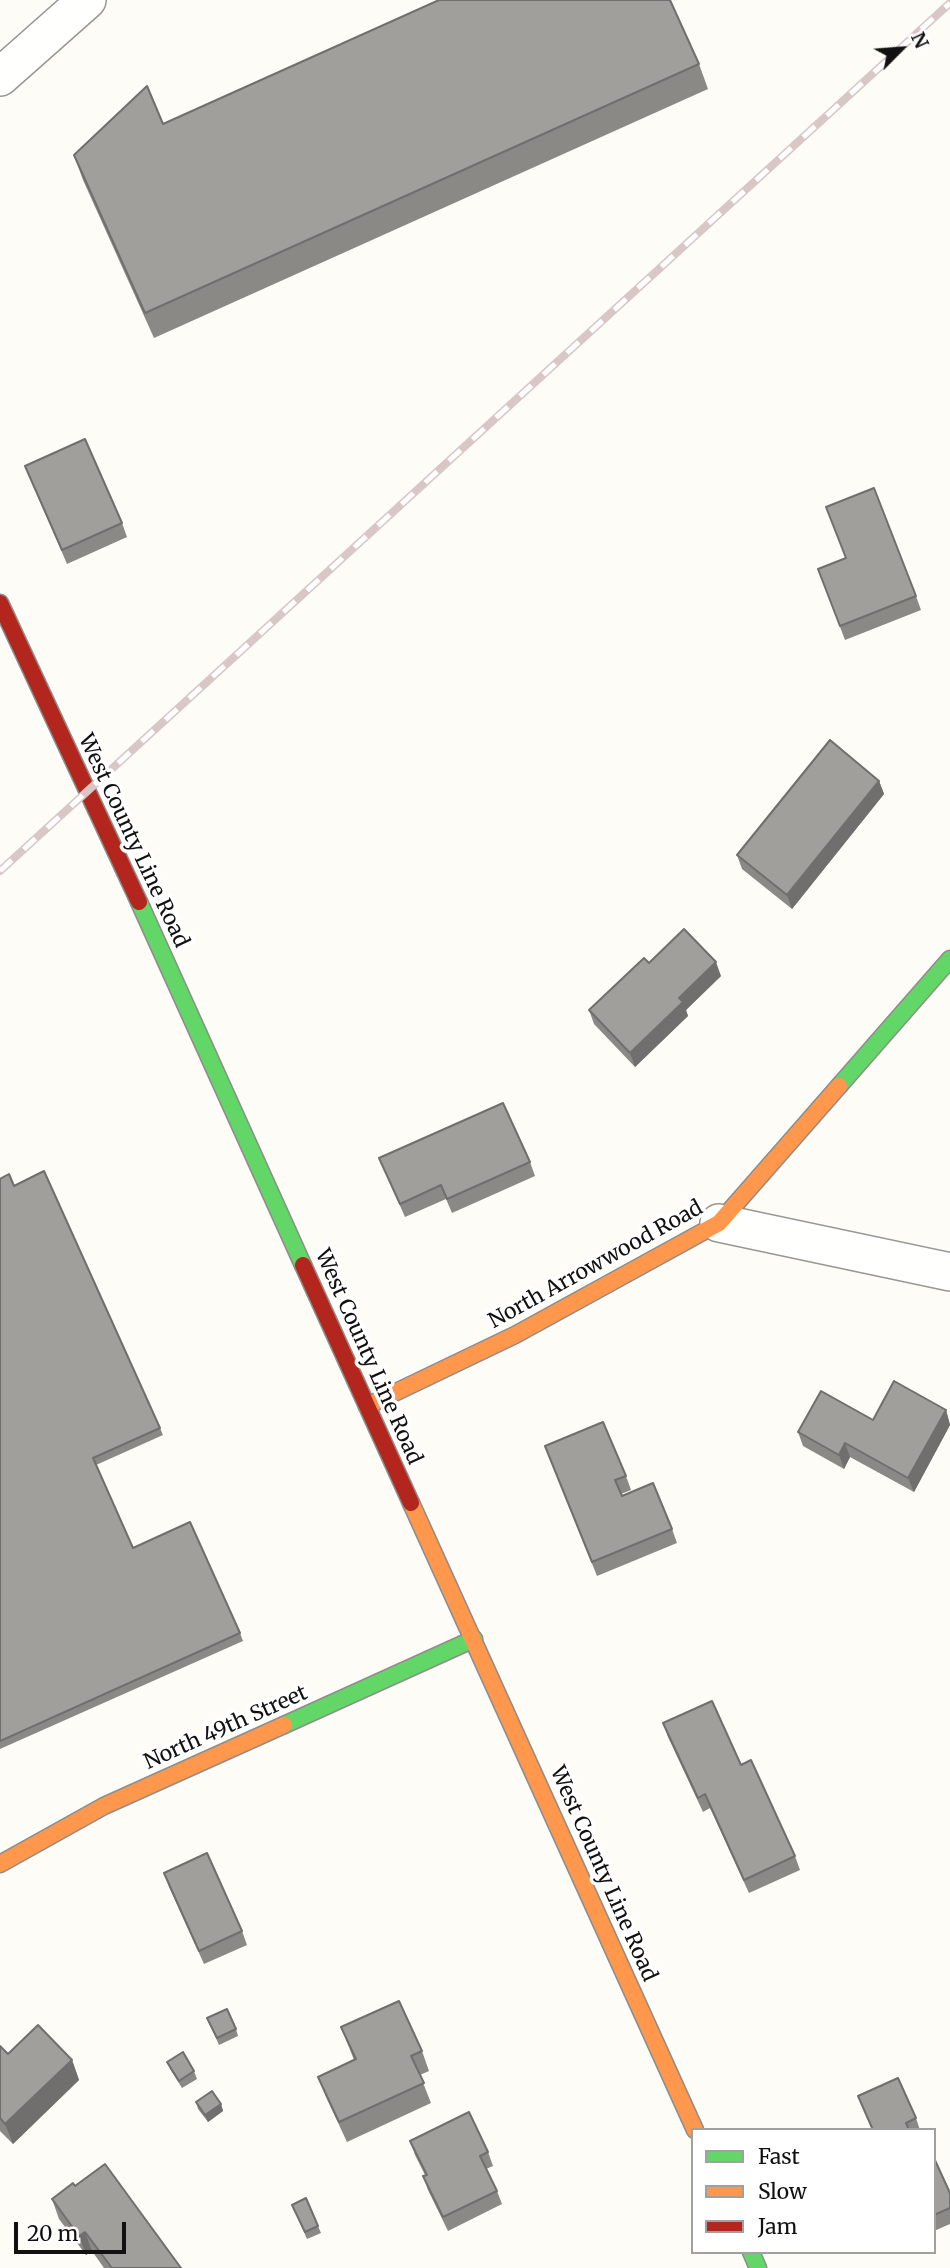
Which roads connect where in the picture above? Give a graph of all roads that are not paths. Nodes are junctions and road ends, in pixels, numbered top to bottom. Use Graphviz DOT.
graph roads {
  1 [pos="87,0"];
  2 [pos="0,77"];
  3 [pos="0,603"];
  4 [pos="949,965"];
  5 [pos="719,1223"];
  6 [pos="950,1272"];
  7 [pos="367,1406"];
  8 [pos="474,1639"];
  9 [pos="0,1864"];
  10 [pos="694,2128"];
  1 -- 2 [label="street"];
  3 -- 7 [label="street, West County Line Road"];
  4 -- 5 [label="street, North Arrowwood Road"];
  5 -- 6 [label="street"];
  5 -- 7 [label="street, North Arrowwood Road"];
  7 -- 8 [label="street, West County Line Road"];
  8 -- 9 [label="street, North 49th Street"];
  8 -- 10 [label="street, West County Line Road"];
}
